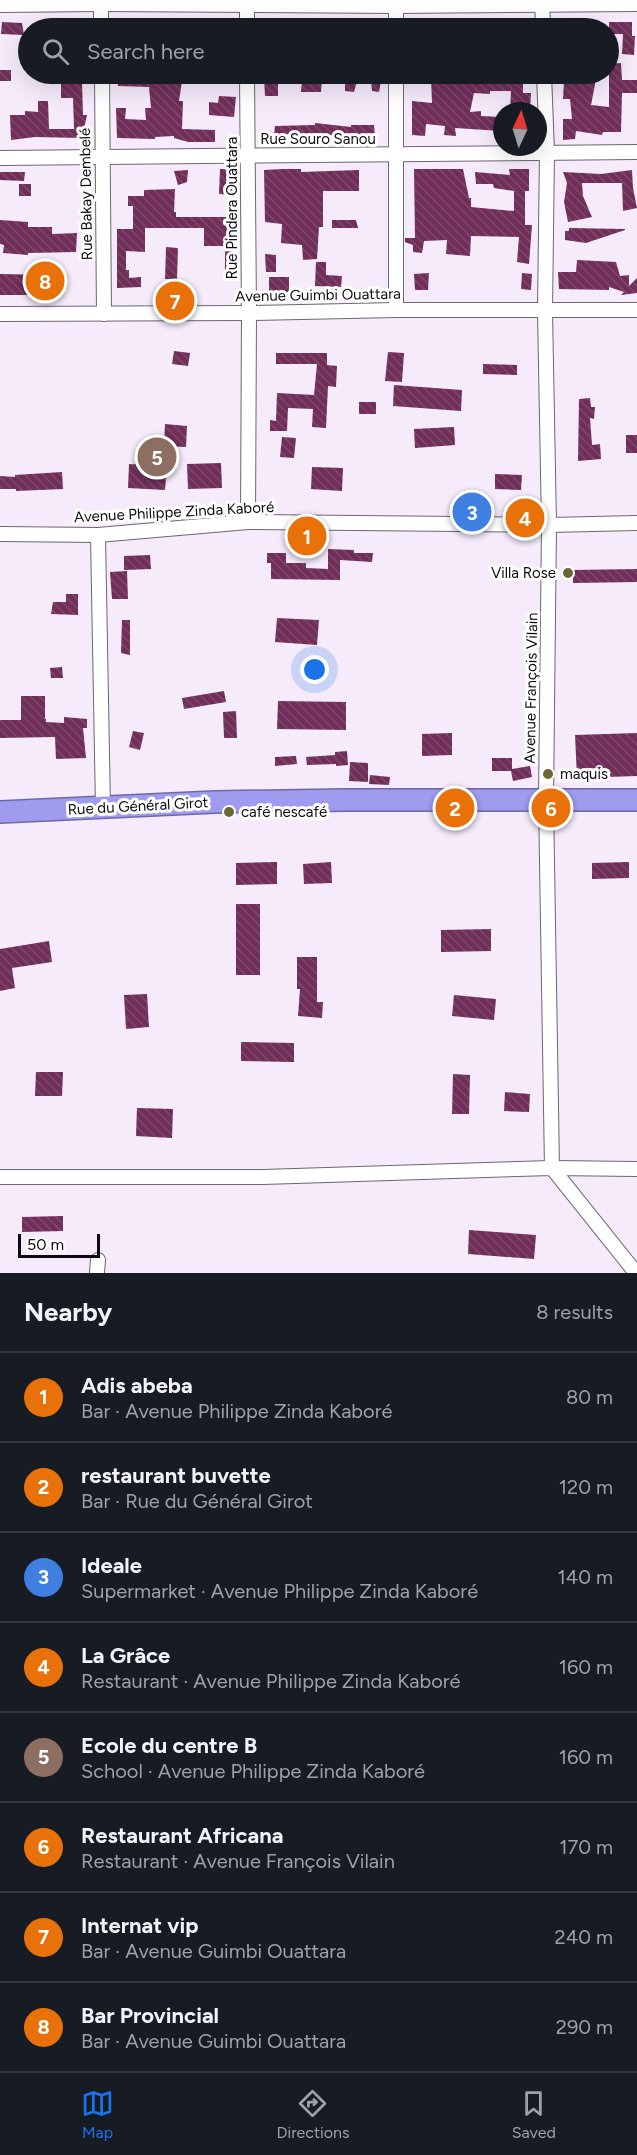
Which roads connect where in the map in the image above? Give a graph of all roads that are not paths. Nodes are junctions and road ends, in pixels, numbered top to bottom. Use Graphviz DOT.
graph roads {
  1 [pos="101,2"];
  2 [pos="542,2"];
  3 [pos="247,3"];
  4 [pos="396,3"];
  5 [pos="637,4"];
  6 [pos="0,5"];
  7 [pos="101,18"];
  8 [pos="543,18"];
  9 [pos="102,84"];
  10 [pos="247,84"];
  11 [pos="396,84"];
  12 [pos="544,84"];
  13 [pos="545,102"];
  14 [pos="547,152"];
  15 [pos="637,152"];
  16 [pos="493,153"];
  17 [pos="248,155"];
  18 [pos="395,155"];
  19 [pos="546,156"];
  20 [pos="102,157"];
  21 [pos="0,158"];
  22 [pos="396,310"];
  23 [pos="637,310"];
  24 [pos="545,311"];
  25 [pos="249,313"];
  26 [pos="0,314"];
  27 [pos="104,314"];
  28 [pos="248,522"];
  29 [pos="637,524"];
  30 [pos="549,525"];
  31 [pos="0,534"];
  32 [pos="98,535"];
  33 [pos="546,800"];
  34 [pos="637,800"];
  35 [pos="103,808"];
  36 [pos="0,812"];
  37 [pos="552,1168"];
  38 [pos="637,1169"];
  39 [pos="0,1177"];
  40 [pos="636,1273"];
  1 -- 3 [label="street"];
  1 -- 6 [label="street"];
  1 -- 7 [label="street"];
  2 -- 4 [label="street"];
  2 -- 5 [label="street"];
  2 -- 8 [label="street"];
  3 -- 4 [label="street"];
  9 -- 20 [label="street, Rue Bakay Dembelé"];
  10 -- 17 [label="street, Rue Pindera Ouattara"];
  11 -- 18 [label="street"];
  12 -- 13 [label="street, Avenue François Vilain"];
  14 -- 15 [label="street, Rue Souro Sanou"];
  16 -- 18 [label="street, Rue Souro Sanou"];
  17 -- 18 [label="street, Rue Souro Sanou"];
  17 -- 20 [label="street, Rue Souro Sanou"];
  17 -- 25 [label="street, Rue Pindera Ouattara"];
  18 -- 22 [label="street"];
  19 -- 24 [label="street, Avenue François Vilain"];
  20 -- 21 [label="street, Rue Souro Sanou"];
  20 -- 27 [label="street, Rue Bakay Dembelé"];
  22 -- 24 [label="street, Avenue Guimbi Ouattara"];
  22 -- 25 [label="street, Avenue Guimbi Ouattara"];
  23 -- 24 [label="street, Avenue Guimbi Ouattara"];
  24 -- 30 [label="street, Avenue François Vilain"];
  25 -- 27 [label="street, Avenue Guimbi Ouattara"];
  25 -- 28 [label="street, Rue Pindera Ouattara"];
  26 -- 27 [label="street, Avenue Guimbi Ouattara"];
  28 -- 30 [label="street, Avenue Philippe Zinda Kaboré"];
  28 -- 32 [label="street, Avenue Philippe Zinda Kaboré"];
  29 -- 30 [label="street, Avenue Philippe Zinda Kaboré"];
  30 -- 33 [label="street, Avenue François Vilain"];
  31 -- 32 [label="street, Avenue Philippe Zinda Kaboré"];
  32 -- 35 [label="street"];
  33 -- 34 [label="highway, Rue du Général Girot"];
  33 -- 35 [label="highway, Rue du Général Girot"];
  33 -- 37 [label="street, Avenue François Vilain"];
  35 -- 36 [label="highway, Rue du Général Girot"];
  37 -- 38 [label="street"];
  37 -- 39 [label="street"];
  37 -- 40 [label="street"];
}
